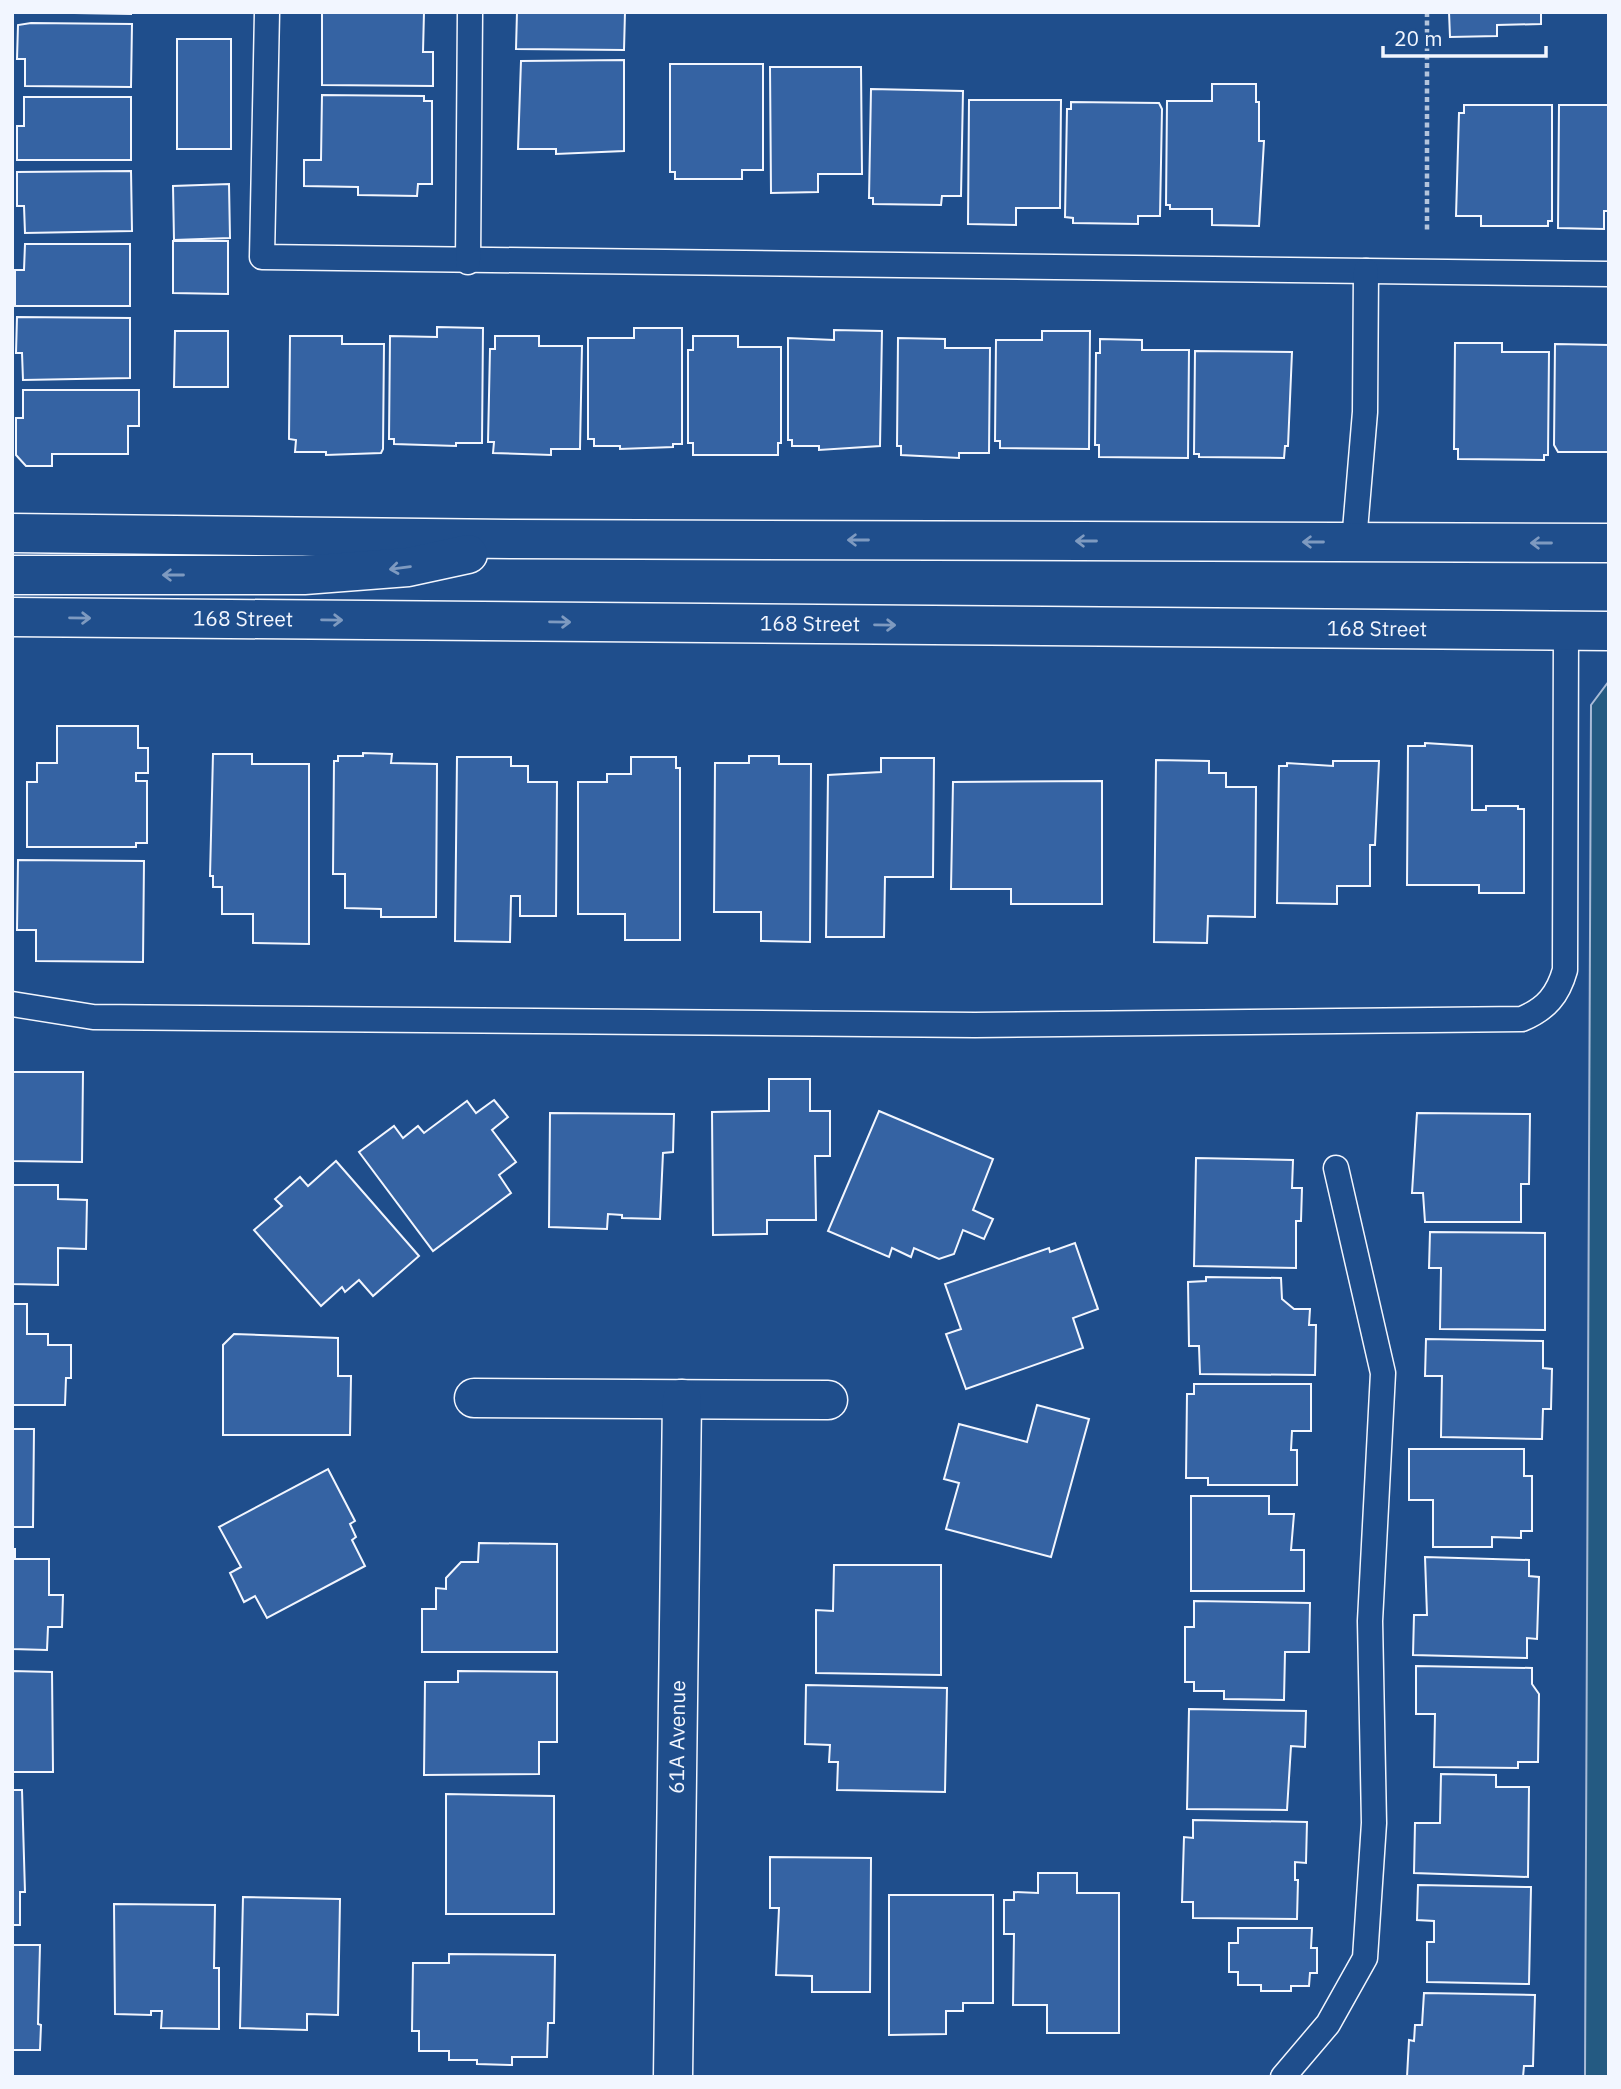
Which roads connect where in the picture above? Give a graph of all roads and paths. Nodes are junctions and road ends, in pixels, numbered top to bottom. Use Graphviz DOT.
graph roads {
  1 [pos="267,12"];
  2 [pos="470,12"];
  3 [pos="1427,12"];
  4 [pos="1427,235"];
  5 [pos="468,262"];
  6 [pos="1366,271"];
  7 [pos="1609,274"];
  8 [pos="12,533"];
  9 [pos="513,539"];
  10 [pos="1354,542"];
  11 [pos="1609,543"];
  12 [pos="12,575"];
  13 [pos="12,617"];
  14 [pos="1566,631"];
  15 [pos="1609,631"];
  16 [pos="12,1004"];
  17 [pos="1336,1168"];
  18 [pos="474,1398"];
  19 [pos="682,1399"];
  20 [pos="828,1400"];
  21 [pos="673,2077"];
  22 [pos="1283,2077"];
  1 -- 5 [label="lane"];
  2 -- 5 [label="lane"];
  3 -- 4 [label="path"];
  5 -- 6 [label="lane"];
  6 -- 7 [label="lane"];
  6 -- 10 [label="lane"];
  8 -- 9 [label="main road"];
  10 -- 9 [label="main road, one-way"];
  9 -- 12 [label="main road, one-way"];
  11 -- 10 [label="main road, one-way"];
  13 -- 14 [label="main road, 168 Street, one-way"];
  14 -- 15 [label="main road, 168 Street"];
  14 -- 16 [label="lane"];
  17 -- 22 [label="lane"];
  18 -- 19 [label="main road"];
  19 -- 20 [label="main road"];
  19 -- 21 [label="main road, 61A Avenue"];
}
